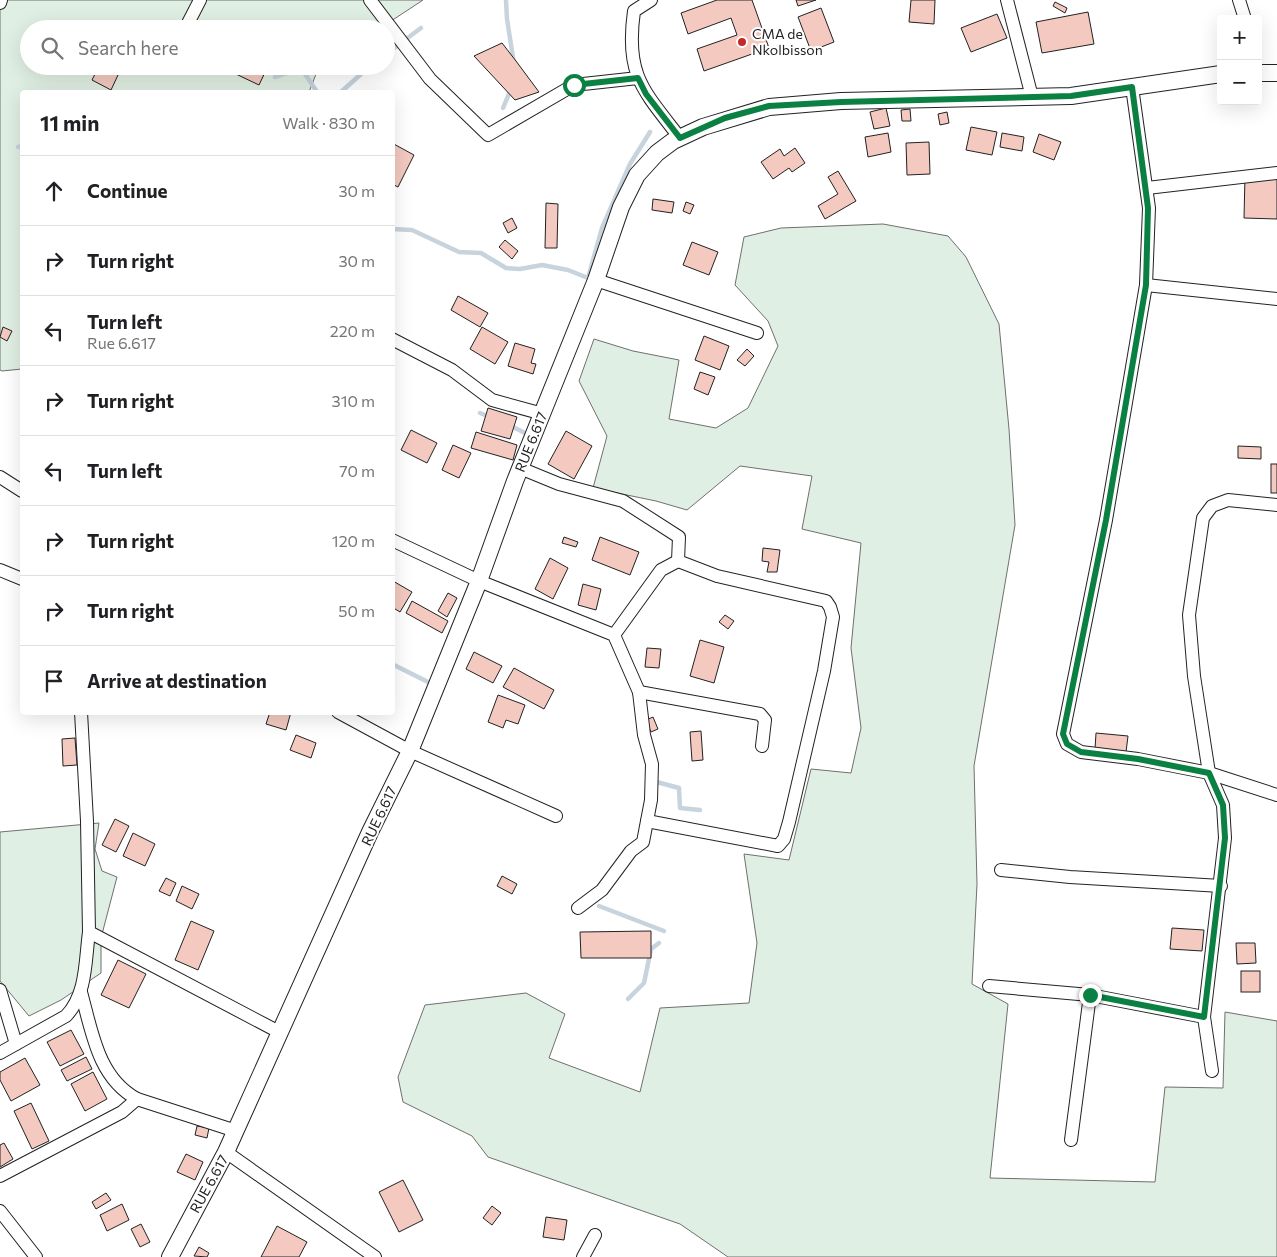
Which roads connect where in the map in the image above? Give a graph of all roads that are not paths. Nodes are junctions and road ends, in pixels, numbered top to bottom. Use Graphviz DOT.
graph roads {
  1 [pos="200,0"];
  2 [pos="370,0"];
  3 [pos="651,0"];
  4 [pos="1007,0"];
  5 [pos="1239,0"];
  6 [pos="1243,15"];
  7 [pos="190,20"];
  8 [pos="385,20"];
  9 [pos="395,33"];
  10 [pos="1262,73"];
  11 [pos="1277,73"];
  12 [pos="1217,75"];
  13 [pos="638,78"];
  14 [pos="1132,87"];
  15 [pos="1032,97"];
  16 [pos="680,138"];
  17 [pos="1277,172"];
  18 [pos="1147,188"];
  19 [pos="596,280"];
  20 [pos="1146,285"];
  21 [pos="1277,299"];
  22 [pos="757,333"];
  23 [pos="395,341"];
  24 [pos="542,414"];
  25 [pos="520,468"];
  26 [pos="0,477"];
  27 [pos="20,489"];
  28 [pos="1277,505"];
  29 [pos="395,541"];
  30 [pos="678,561"];
  31 [pos="0,570"];
  32 [pos="20,578"];
  33 [pos="479,581"];
  34 [pos="614,635"];
  35 [pos="639,692"];
  36 [pos="81,715"];
  37 [pos="344,715"];
  38 [pos="762,746"];
  39 [pos="410,751"];
  40 [pos="1209,773"];
  41 [pos="1277,795"];
  42 [pos="556,816"];
  43 [pos="647,821"];
  44 [pos="1001,870"];
  45 [pos="1220,886"];
  46 [pos="578,908"];
  47 [pos="89,932"];
  48 [pos="990,986"];
  49 [pos="0,990"];
  50 [pos="81,992"];
  51 [pos="1090,995"];
  52 [pos="1204,1017"];
  53 [pos="281,1033"];
  54 [pos="16,1044"];
  55 [pos="0,1053"];
  56 [pos="1212,1071"];
  57 [pos="138,1099"];
  58 [pos="236,1131"];
  59 [pos="1071,1140"];
  60 [pos="226,1152"];
  61 [pos="0,1176"];
  62 [pos="0,1211"];
  63 [pos="595,1235"];
  64 [pos="36,1257"];
  65 [pos="170,1257"];
  66 [pos="375,1257"];
  67 [pos="584,1257"];
  1 -- 7 [label="street"];
  2 -- 8 [label="street"];
  3 -- 13 [label="street"];
  4 -- 15 [label="street"];
  5 -- 6 [label="street"];
  9 -- 13 [label="street"];
  10 -- 11 [label="street"];
  12 -- 14 [label="street, RUE 6.617"];
  13 -- 16 [label="street"];
  14 -- 15 [label="street, RUE 6.617"];
  14 -- 18 [label="street"];
  15 -- 16 [label="street, RUE 6.617"];
  16 -- 19 [label="street, RUE 6.617"];
  17 -- 18 [label="street"];
  18 -- 20 [label="street"];
  19 -- 22 [label="street"];
  19 -- 24 [label="street, RUE 6.617"];
  20 -- 21 [label="street"];
  20 -- 40 [label="street"];
  23 -- 24 [label="street"];
  24 -- 25 [label="street, RUE 6.617"];
  25 -- 30 [label="street"];
  25 -- 33 [label="street, RUE 6.617"];
  26 -- 27 [label="street"];
  28 -- 40 [label="street"];
  29 -- 33 [label="street"];
  30 -- 34 [label="street"];
  30 -- 43 [label="street"];
  31 -- 32 [label="street"];
  33 -- 34 [label="street"];
  33 -- 39 [label="street, RUE 6.617"];
  34 -- 35 [label="street"];
  35 -- 38 [label="street"];
  35 -- 43 [label="street"];
  36 -- 47 [label="street"];
  37 -- 39 [label="street"];
  39 -- 42 [label="street"];
  39 -- 53 [label="street, RUE 6.617"];
  40 -- 41 [label="street"];
  40 -- 45 [label="street"];
  43 -- 46 [label="street"];
  44 -- 45 [label="street"];
  45 -- 52 [label="street"];
  47 -- 50 [label="street"];
  47 -- 53 [label="street"];
  48 -- 51 [label="street"];
  49 -- 54 [label="street"];
  50 -- 54 [label="street"];
  50 -- 57 [label="street"];
  51 -- 52 [label="street"];
  51 -- 59 [label="street"];
  52 -- 56 [label="street"];
  53 -- 58 [label="street, RUE 6.617"];
  54 -- 55 [label="street"];
  57 -- 58 [label="street"];
  57 -- 61 [label="street"];
  58 -- 60 [label="street, RUE 6.617"];
  60 -- 65 [label="street, RUE 6.617"];
  60 -- 66 [label="street"];
  62 -- 64 [label="street"];
  63 -- 67 [label="street"];
}
